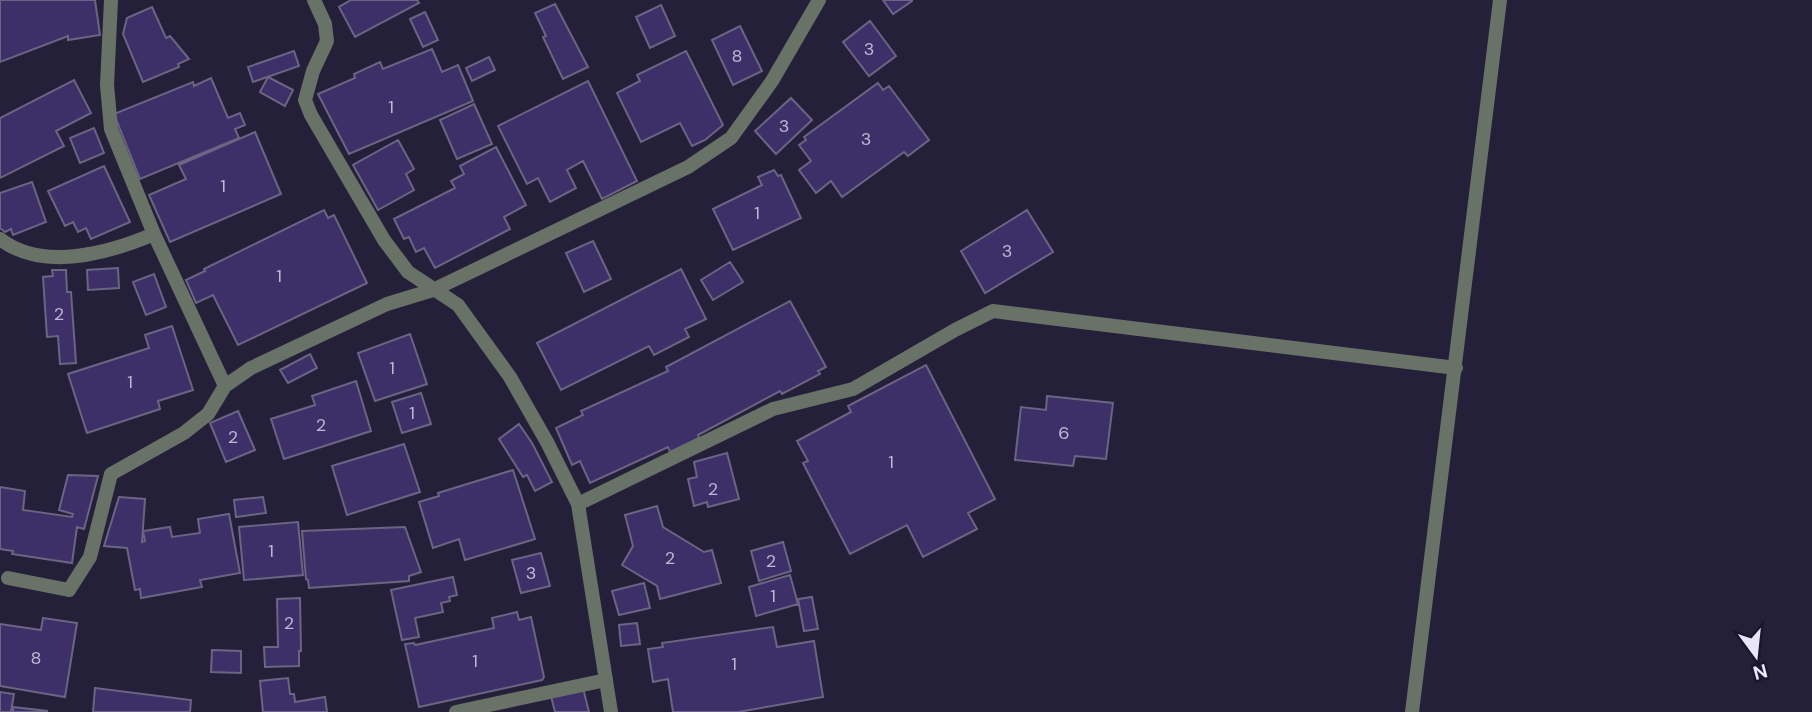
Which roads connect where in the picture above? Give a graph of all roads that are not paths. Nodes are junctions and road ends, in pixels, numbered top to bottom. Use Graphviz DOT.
graph roads {
  1 [pos="111,0"];
  2 [pos="314,0"];
  3 [pos="819,0"];
  4 [pos="1500,0"];
  5 [pos="154,234"];
  6 [pos="0,239"];
  7 [pos="433,290"];
  8 [pos="1456,368"];
  9 [pos="225,386"];
  10 [pos="578,504"];
  11 [pos="3,579"];
  12 [pos="606,681"];
  13 [pos="456,712"];
  14 [pos="611,712"];
  15 [pos="1412,712"];
  1 -- 5 [label="street"];
  2 -- 7 [label="street"];
  3 -- 7 [label="street"];
  4 -- 8 [label="street"];
  5 -- 6 [label="street"];
  5 -- 9 [label="street"];
  7 -- 9 [label="street"];
  7 -- 10 [label="street"];
  8 -- 10 [label="street"];
  8 -- 15 [label="street"];
  9 -- 11 [label="street"];
  10 -- 12 [label="street"];
  12 -- 13 [label="street"];
  12 -- 14 [label="street"];
}
